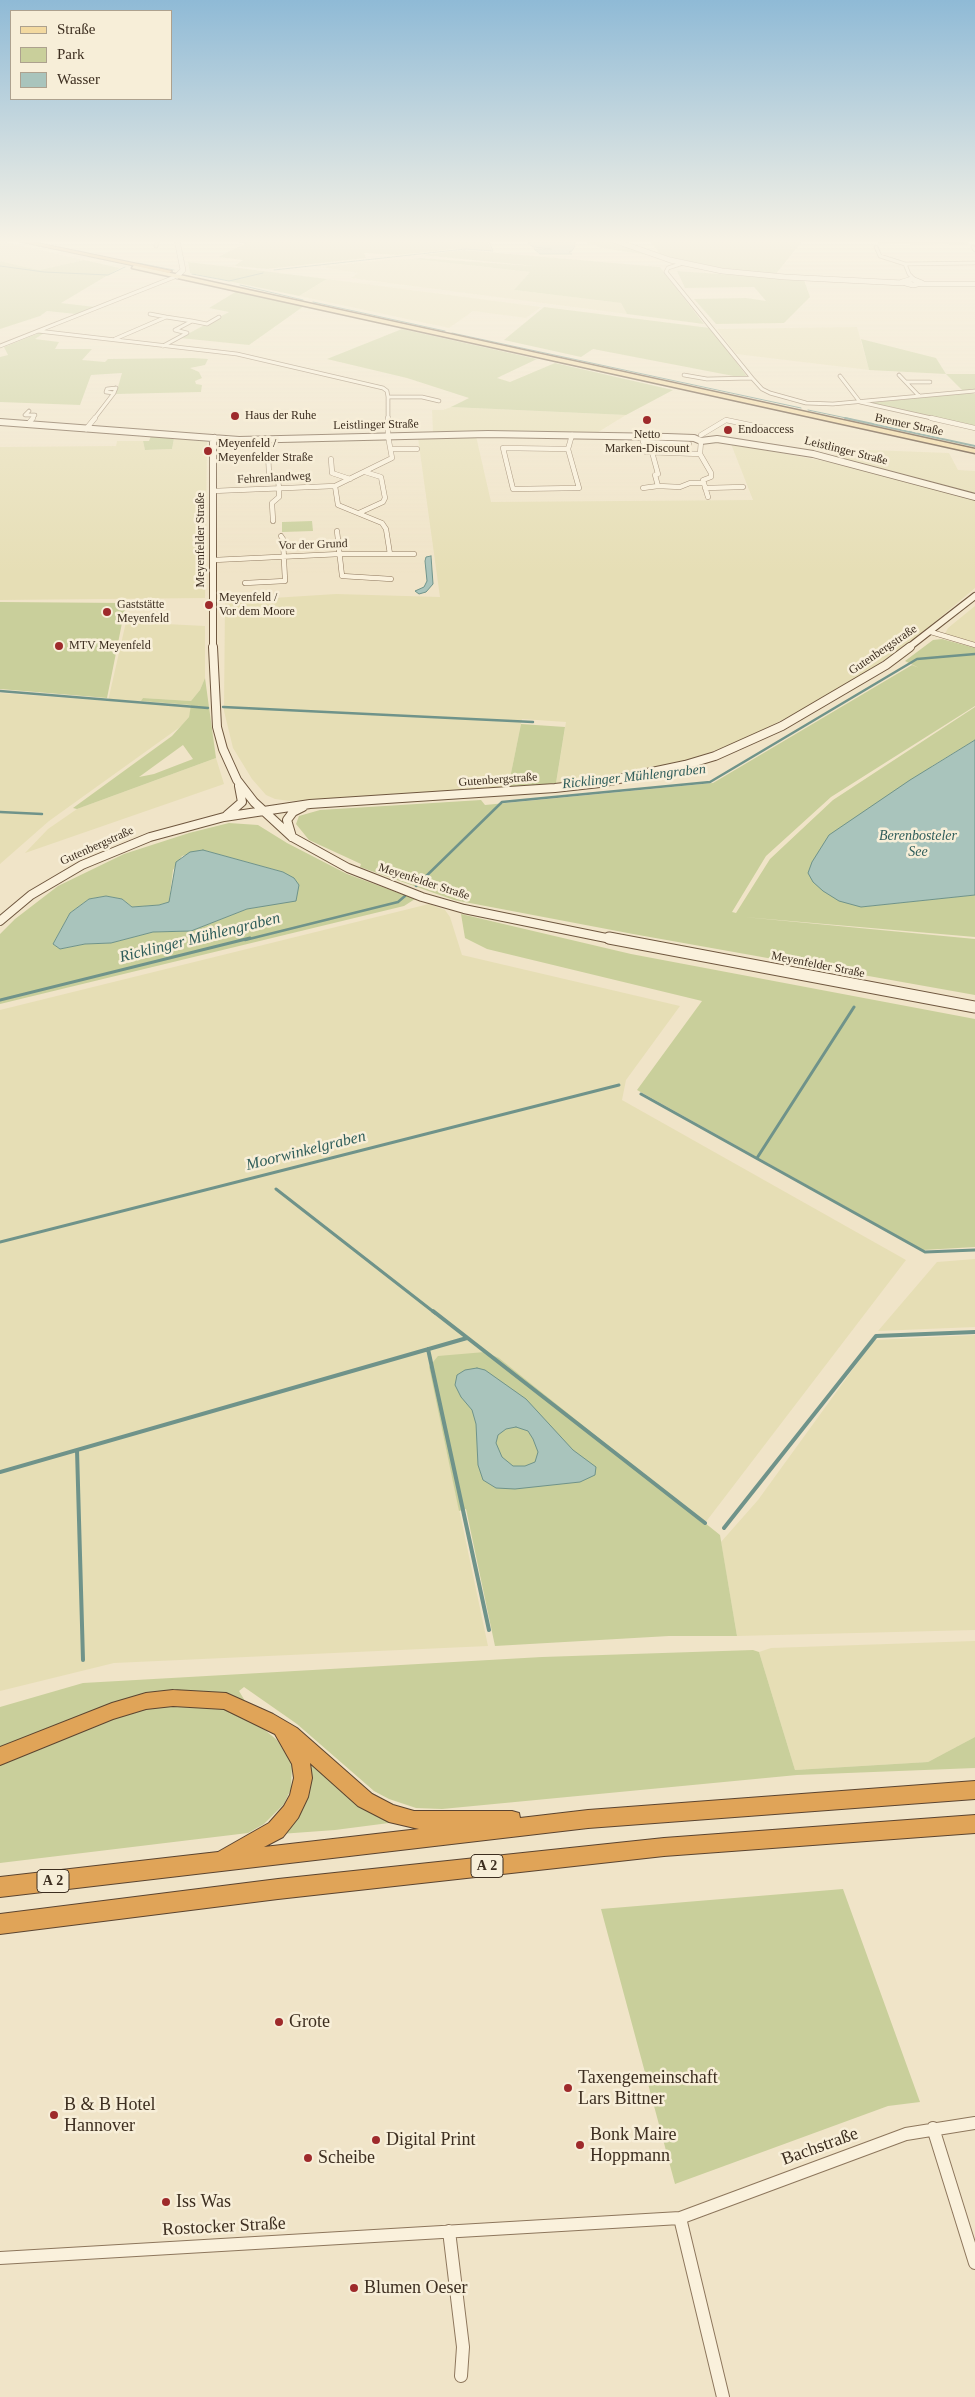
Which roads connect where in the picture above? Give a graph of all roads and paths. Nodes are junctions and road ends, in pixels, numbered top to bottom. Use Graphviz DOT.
graph roads {
  1 [pos="212,352"];
  2 [pos="528,352"];
  3 [pos="731,352"];
  4 [pos="684,375"];
  5 [pos="899,375"];
  6 [pos="840,376"];
  7 [pos="752,378"];
  8 [pos="906,382"];
  9 [pos="930,382"];
  10 [pos="975,391"];
  11 [pos="114,393"];
  12 [pos="919,396"];
  13 [pos="388,397"];
  14 [pos="439,401"];
  15 [pos="860,402"];
  16 [pos="29,411"];
  17 [pos="0,422"];
  18 [pos="28,424"];
  19 [pos="975,428"];
  20 [pos="86,429"];
  21 [pos="769,429"];
  22 [pos="572,435"];
  23 [pos="388,436"];
  24 [pos="215,438"];
  25 [pos="701,438"];
  26 [pos="689,444"];
  27 [pos="417,448"];
  28 [pos="568,449"];
  29 [pos="391,450"];
  30 [pos="975,450"];
  31 [pos="652,452"];
  32 [pos="268,453"];
  33 [pos="700,454"];
  34 [pos="330,459"];
  35 [pos="365,472"];
  36 [pos="350,479"];
  37 [pos="704,485"];
  38 [pos="336,486"];
  39 [pos="658,486"];
  40 [pos="743,487"];
  41 [pos="279,488"];
  42 [pos="643,488"];
  43 [pos="214,491"];
  44 [pos="708,497"];
  45 [pos="975,497"];
  46 [pos="359,513"];
  47 [pos="273,520"];
  48 [pos="337,531"];
  49 [pos="280,536"];
  50 [pos="340,554"];
  51 [pos="390,554"];
  52 [pos="414,554"];
  53 [pos="284,556"];
  54 [pos="214,560"];
  55 [pos="391,579"];
  56 [pos="245,583"];
  57 [pos="975,596"];
  58 [pos="931,632"];
  59 [pos="975,645"];
  60 [pos="237,780"];
  61 [pos="310,804"];
  62 [pos="262,810"];
  63 [pos="224,817"];
  64 [pos="292,837"];
  65 [pos="0,921"];
  66 [pos="975,1007"];
  67 [pos="267,1720"];
  68 [pos="0,1756"];
  69 [pos="975,1790"];
  70 [pos="588,1819"];
  71 [pos="975,1824"];
  72 [pos="219,1862"];
  73 [pos="0,1888"];
  74 [pos="0,1924"];
  75 [pos="975,2123"];
  76 [pos="933,2128"];
  77 [pos="680,2218"];
  78 [pos="449,2231"];
  79 [pos="0,2258"];
  80 [pos="975,2263"];
  81 [pos="461,2376"];
  82 [pos="723,2397"];
  1 -- 13 [label="street"];
  2 -- 30 [label="main road, Bremer Straße"];
  3 -- 7 [label="street"];
  4 -- 7 [label="street"];
  5 -- 8 [label="street"];
  6 -- 15 [label="street"];
  7 -- 15 [label="street"];
  8 -- 9 [label="street"];
  8 -- 12 [label="street"];
  10 -- 12 [label="street"];
  11 -- 20 [label="street"];
  12 -- 15 [label="street"];
  13 -- 14 [label="street"];
  13 -- 23 [label="street"];
  15 -- 19 [label="street"];
  16 -- 18 [label="street"];
  17 -- 18 [label="street, Leistlinger Straße"];
  18 -- 20 [label="street, Leistlinger Straße"];
  20 -- 24 [label="street, Leistlinger Straße"];
  21 -- 25 [label="street"];
  22 -- 23 [label="street, Leistlinger Straße"];
  22 -- 25 [label="street, Leistlinger Straße"];
  22 -- 28 [label="street"];
  23 -- 24 [label="street, Leistlinger Straße"];
  23 -- 29 [label="street"];
  24 -- 43 [label="street, Meyenfelder Straße"];
  25 -- 33 [label="street"];
  25 -- 45 [label="street, Leistlinger Straße"];
  26 -- 31 [label="street"];
  27 -- 29 [label="street"];
  28 -- 28 [label="street"];
  29 -- 35 [label="street"];
  31 -- 33 [label="street"];
  31 -- 39 [label="street"];
  32 -- 41 [label="street"];
  33 -- 37 [label="street"];
  34 -- 36 [label="street"];
  35 -- 36 [label="street"];
  35 -- 46 [label="street"];
  36 -- 38 [label="street"];
  37 -- 39 [label="street"];
  37 -- 40 [label="street"];
  37 -- 44 [label="street"];
  38 -- 41 [label="street, Fehrenlandweg"];
  38 -- 46 [label="street"];
  39 -- 42 [label="street"];
  41 -- 43 [label="street, Fehrenlandweg"];
  41 -- 47 [label="street"];
  43 -- 54 [label="street, Meyenfelder Straße"];
  46 -- 51 [label="street"];
  48 -- 50 [label="street"];
  49 -- 53 [label="street"];
  50 -- 51 [label="street, Vor der Grund"];
  50 -- 53 [label="street, Vor der Grund"];
  50 -- 55 [label="street"];
  51 -- 52 [label="street, Vor der Grund"];
  53 -- 54 [label="street, Vor der Grund"];
  53 -- 56 [label="street"];
  54 -- 60 [label="street, Meyenfelder Straße"];
  57 -- 58 [label="street, Gutenbergstraße"];
  58 -- 59 [label="street"];
  58 -- 61 [label="street, Gutenbergstraße"];
  60 -- 62 [label="street, Meyenfelder Straße"];
  60 -- 63 [label="street"];
  61 -- 62 [label="street, Gutenbergstraße"];
  61 -- 64 [label="street"];
  62 -- 63 [label="street, Gutenbergstraße"];
  62 -- 64 [label="street, Meyenfelder Straße"];
  63 -- 65 [label="street, Gutenbergstraße"];
  64 -- 66 [label="street, Meyenfelder Straße"];
  67 -- 68 [label="highway"];
  67 -- 70 [label="highway"];
  67 -- 72 [label="highway"];
  69 -- 70 [label="highway, A 2"];
  70 -- 72 [label="highway, A 2"];
  71 -- 74 [label="highway, A 2"];
  72 -- 73 [label="highway, A 2"];
  75 -- 76 [label="street, Bachstraße"];
  76 -- 77 [label="street, Bachstraße"];
  76 -- 80 [label="street"];
  77 -- 78 [label="street, Rostocker Straße"];
  77 -- 82 [label="street"];
  78 -- 79 [label="street, Rostocker Straße"];
  78 -- 81 [label="street"];
}
